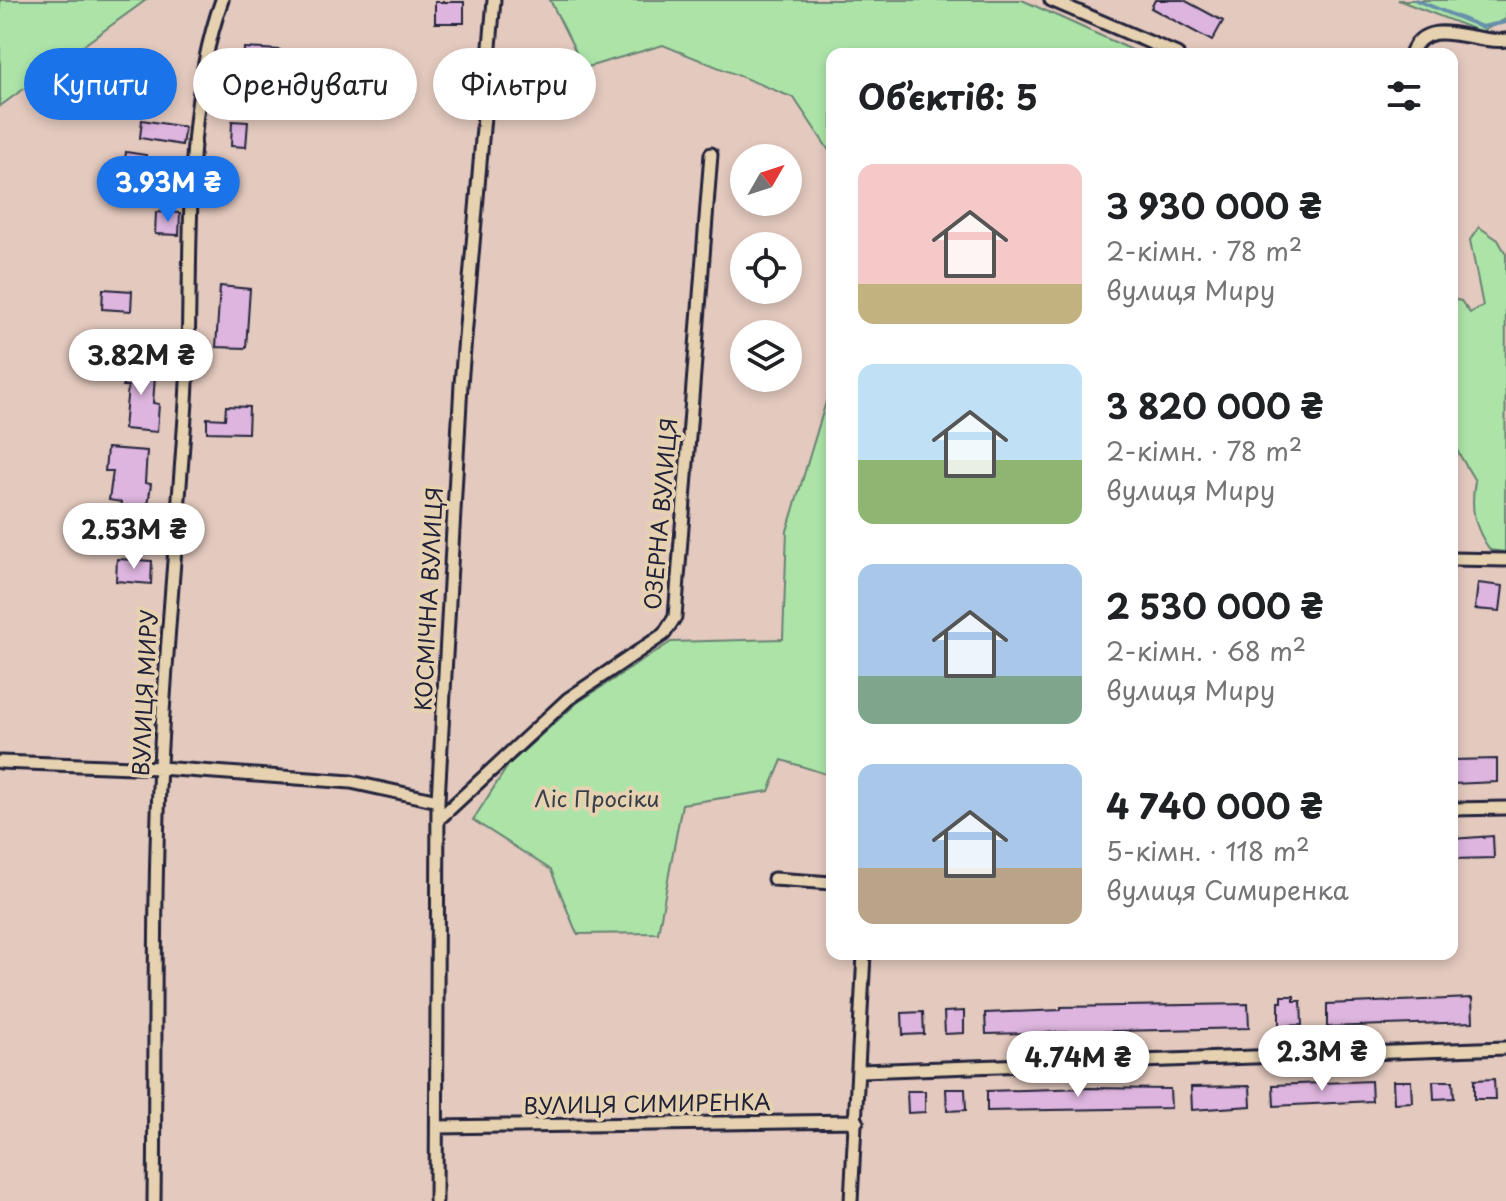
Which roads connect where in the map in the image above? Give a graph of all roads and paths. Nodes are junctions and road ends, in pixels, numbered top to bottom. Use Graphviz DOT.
graph roads {
  1 [pos="222,0"];
  2 [pos="494,0"];
  3 [pos="1051,0"];
  4 [pos="1506,40"];
  5 [pos="1163,48"];
  6 [pos="1414,48"];
  7 [pos="711,154"];
  8 [pos="1458,559"];
  9 [pos="1506,560"];
  10 [pos="0,762"];
  11 [pos="160,768"];
  12 [pos="438,801"];
  13 [pos="1506,808"];
  14 [pos="1458,809"];
  15 [pos="441,817"];
  16 [pos="774,879"];
  17 [pos="826,883"];
  18 [pos="864,960"];
  19 [pos="1506,1048"];
  20 [pos="861,1071"];
  21 [pos="857,1121"];
  22 [pos="438,1127"];
  23 [pos="154,1201"];
  24 [pos="436,1201"];
  25 [pos="851,1201"];
  1 -- 11 [label="street, ВУЛИЦЯ МИРУ"];
  2 -- 12 [label="street, КОСМІЧНА ВУЛИЦЯ"];
  3 -- 5 [label="street"];
  4 -- 6 [label="street"];
  7 -- 15 [label="street, ОЗЕРНА ВУЛИЦЯ"];
  8 -- 9 [label="street"];
  10 -- 11 [label="street"];
  11 -- 12 [label="street"];
  11 -- 23 [label="street, ВУЛИЦЯ МИРУ"];
  12 -- 15 [label="street, КОСМІЧНА ВУЛИЦЯ"];
  13 -- 14 [label="street"];
  15 -- 22 [label="street, КОСМІЧНА ВУЛИЦЯ"];
  16 -- 17 [label="street"];
  18 -- 20 [label="street"];
  19 -- 20 [label="street"];
  20 -- 21 [label="street"];
  21 -- 22 [label="street, ВУЛИЦЯ СИМИРЕНКА"];
  21 -- 25 [label="street"];
  22 -- 24 [label="street, КОСМІЧНА ВУЛИЦЯ"];
}
